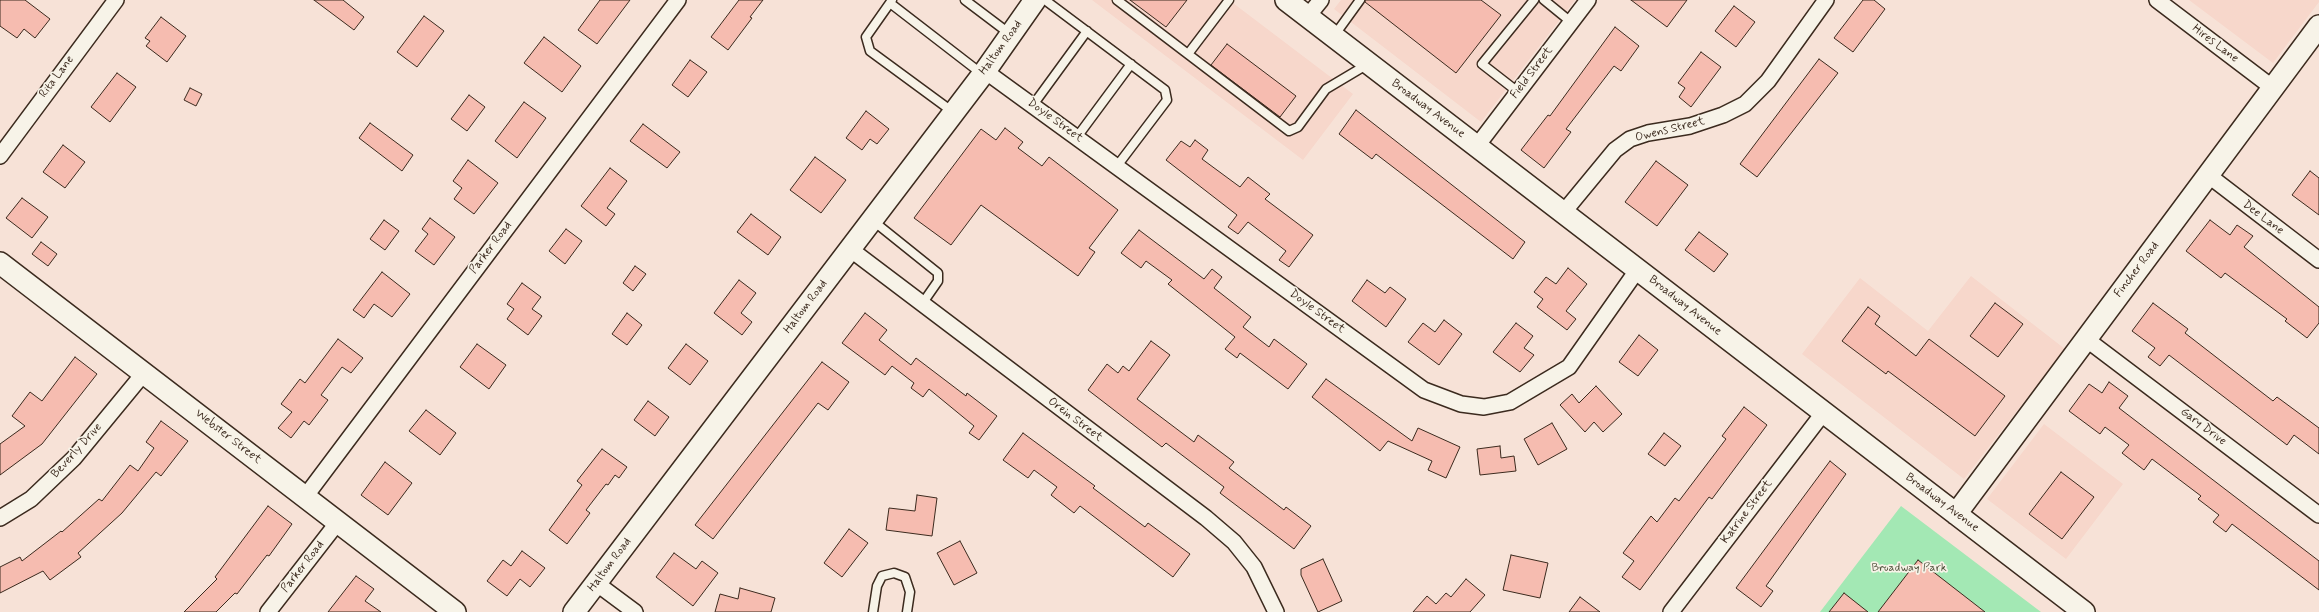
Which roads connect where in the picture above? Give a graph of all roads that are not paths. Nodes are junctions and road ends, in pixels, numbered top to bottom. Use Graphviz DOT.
graph roads {
  1 [pos="116,0"];
  2 [pos="678,0"];
  3 [pos="965,0"];
  4 [pos="1035,0"];
  5 [pos="1045,0"];
  6 [pos="1117,0"];
  7 [pos="1229,0"];
  8 [pos="1286,0"];
  9 [pos="1321,0"];
  10 [pos="1360,0"];
  11 [pos="1534,0"];
  12 [pos="1544,0"];
  13 [pos="1588,0"];
  14 [pos="1826,0"];
  15 [pos="2157,0"];
  16 [pos="891,2"];
  17 [pos="1308,16"];
  18 [pos="1571,22"];
  19 [pos="2319,26"];
  20 [pos="1086,31"];
  21 [pos="1011,34"];
  22 [pos="1333,36"];
  23 [pos="1188,54"];
  24 [pos="1368,63"];
  25 [pos="1131,64"];
  26 [pos="984,72"];
  27 [pos="2273,88"];
  28 [pos="1518,92"];
  29 [pos="1034,106"];
  30 [pos="954,112"];
  31 [pos="1077,137"];
  32 [pos="1477,146"];
  33 [pos="0,156"];
  34 [pos="1117,166"];
  35 [pos="2208,176"];
  36 [pos="1563,213"];
  37 [pos="872,220"];
  38 [pos="850,249"];
  39 [pos="2319,260"];
  40 [pos="0,263"];
  41 [pos="1638,269"];
  42 [pos="922,304"];
  43 [pos="2086,339"];
  44 [pos="144,373"];
  45 [pos="1824,412"];
  46 [pos="305,497"];
  47 [pos="1956,514"];
  48 [pos="2319,515"];
  49 [pos="0,518"];
  50 [pos="338,522"];
  51 [pos="596,584"];
  52 [pos="268,612"];
  53 [pos="455,612"];
  54 [pos="574,612"];
  55 [pos="635,612"];
  56 [pos="873,612"];
  57 [pos="907,612"];
  58 [pos="1276,612"];
  59 [pos="1671,612"];
  60 [pos="2084,612"];
  1 -- 33 [label="street, Rita Lane"];
  2 -- 46 [label="street, Parker Road"];
  3 -- 21 [label="lane"];
  4 -- 21 [label="main road, Haltom Road"];
  5 -- 20 [label="lane"];
  6 -- 23 [label="lane"];
  7 -- 23 [label="lane"];
  8 -- 17 [label="main road, Broadway Avenue"];
  9 -- 17 [label="street"];
  10 -- 22 [label="lane"];
  11 -- 28 [label="lane"];
  12 -- 18 [label="lane"];
  13 -- 18 [label="street, Field Street"];
  14 -- 36 [label="street, Owens Street"];
  15 -- 27 [label="street, Hires Lane"];
  16 -- 26 [label="lane"];
  16 -- 30 [label="lane"];
  17 -- 22 [label="main road, Broadway Avenue"];
  18 -- 28 [label="street, Field Street"];
  19 -- 27 [label="main road, Fincher Road"];
  20 -- 25 [label="lane"];
  20 -- 29 [label="lane"];
  21 -- 26 [label="main road, Haltom Road"];
  22 -- 24 [label="main road, Broadway Avenue"];
  23 -- 24 [label="lane"];
  24 -- 32 [label="main road, Broadway Avenue"];
  25 -- 31 [label="lane"];
  25 -- 34 [label="lane"];
  26 -- 29 [label="street, Doyle Street"];
  26 -- 30 [label="main road, Haltom Road"];
  27 -- 35 [label="main road, Fincher Road"];
  28 -- 32 [label="street, Field Street"];
  29 -- 31 [label="street, Doyle Street"];
  30 -- 37 [label="main road, Haltom Road"];
  31 -- 34 [label="street, Doyle Street"];
  32 -- 36 [label="main road, Broadway Avenue"];
  34 -- 41 [label="street, Doyle Street"];
  35 -- 39 [label="street, Dee Lane"];
  35 -- 43 [label="main road, Fincher Road"];
  36 -- 41 [label="main road, Broadway Avenue"];
  37 -- 38 [label="main road, Haltom Road"];
  37 -- 42 [label="lane"];
  38 -- 42 [label="street, Orein Street"];
  38 -- 51 [label="main road, Haltom Road"];
  40 -- 44 [label="main road, Webster Street"];
  41 -- 45 [label="main road, Broadway Avenue"];
  42 -- 58 [label="street, Orein Street"];
  43 -- 47 [label="main road, Fincher Road"];
  43 -- 48 [label="street, Gary Drive"];
  44 -- 46 [label="main road, Webster Street"];
  44 -- 49 [label="street, Beverly Drive"];
  45 -- 47 [label="main road, Broadway Avenue"];
  45 -- 59 [label="street, Katrine Street"];
  46 -- 50 [label="main road, Webster Street"];
  47 -- 60 [label="main road, Broadway Avenue"];
  50 -- 52 [label="street, Parker Road"];
  50 -- 53 [label="main road, Webster Street"];
  51 -- 54 [label="main road, Haltom Road"];
  51 -- 55 [label="street"];
  56 -- 57 [label="lane"];
}
